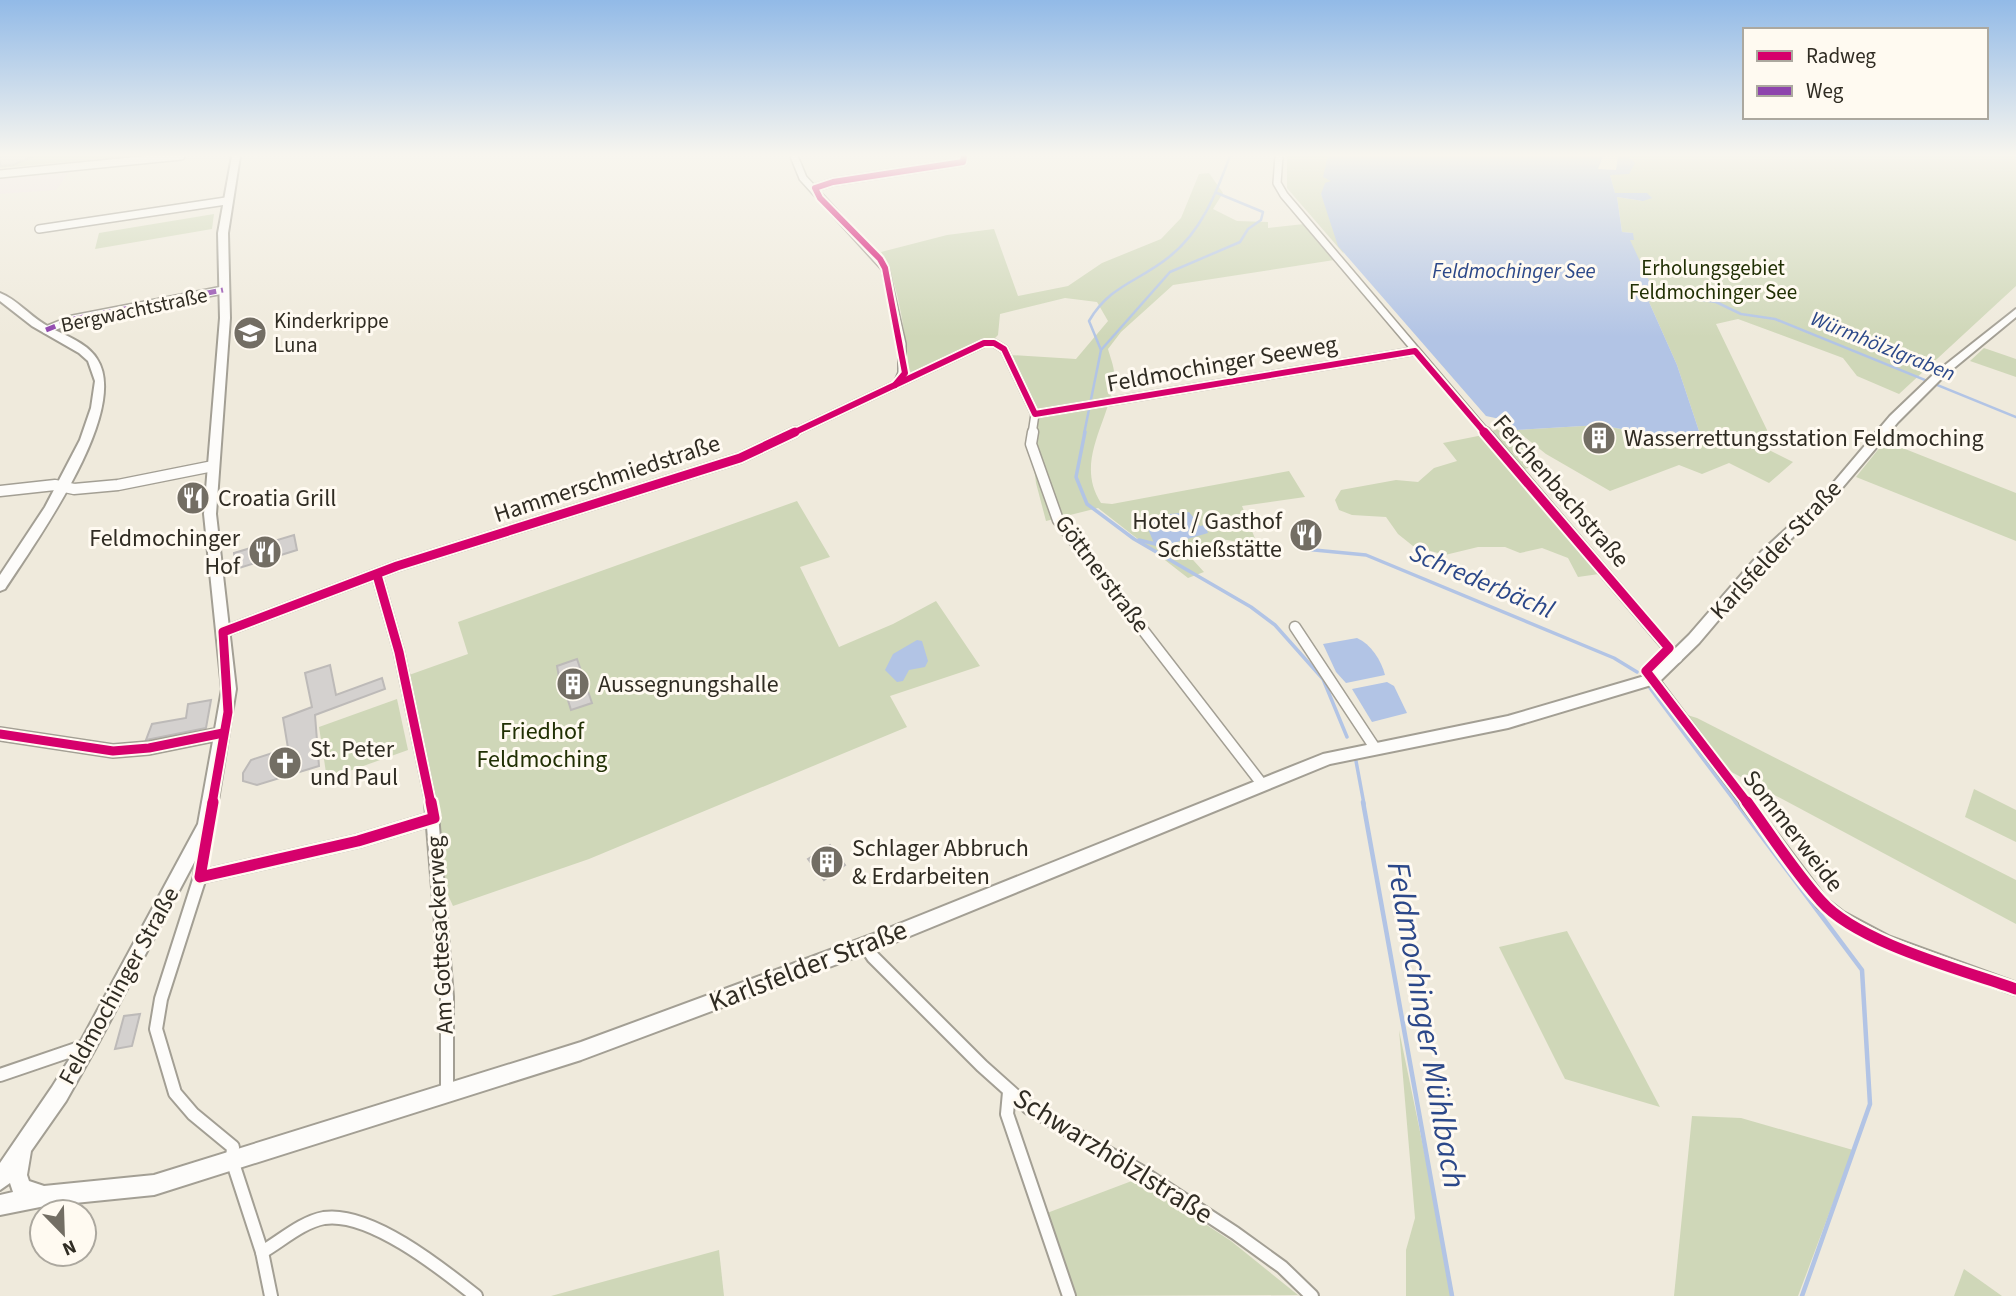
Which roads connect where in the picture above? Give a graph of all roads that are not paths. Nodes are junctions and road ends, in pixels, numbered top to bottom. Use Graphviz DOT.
graph roads {
  1 [pos="123,216"];
  2 [pos="225,216"];
  3 [pos="838,216"];
  4 [pos="1301,216"];
  5 [pos="39,229"];
  6 [pos="223,290"];
  7 [pos="0,296"];
  8 [pos="2016,312"];
  9 [pos="46,330"];
  10 [pos="994,343"];
  11 [pos="1415,351"];
  12 [pos="895,385"];
  13 [pos="1035,414"];
  14 [pos="213,466"];
  15 [pos="62,488"];
  16 [pos="0,491"];
  17 [pos="377,575"];
  18 [pos="0,586"];
  19 [pos="1295,628"];
  20 [pos="223,632"];
  21 [pos="1677,658"];
  22 [pos="1654,680"];
  23 [pos="223,733"];
  24 [pos="0,734"];
  25 [pos="1375,748"];
  26 [pos="1262,784"];
  27 [pos="434,818"];
  28 [pos="206,825"];
  29 [pos="200,877"];
  30 [pos="865,945"];
  31 [pos="2016,989"];
  32 [pos="88,1045"];
  33 [pos="0,1076"];
  34 [pos="1009,1091"];
  35 [pos="447,1093"];
  36 [pos="24,1147"];
  37 [pos="232,1160"];
  38 [pos="0,1180"];
  39 [pos="46,1196"];
  40 [pos="0,1205"];
  41 [pos="262,1252"];
  42 [pos="271,1296"];
  43 [pos="476,1296"];
  44 [pos="1069,1296"];
  45 [pos="1312,1296"];
  1 -- 5 [label="street"];
  2 -- 6 [label="main road, Feldmochinger Straße"];
  3 -- 12 [label="street"];
  4 -- 11 [label="street, Ferchenbachstraße"];
  6 -- 9 [label="street, Bergwachtstraße"];
  6 -- 14 [label="main road, Feldmochinger Straße"];
  7 -- 9 [label="main road"];
  8 -- 21 [label="main road, Karlsfelder Straße"];
  9 -- 15 [label="main road"];
  10 -- 12 [label="street, Hammerschmiedstraße"];
  10 -- 13 [label="street, Göttnerstraße"];
  11 -- 13 [label="street, Feldmochinger Seeweg"];
  11 -- 21 [label="street, Ferchenbachstraße"];
  12 -- 17 [label="street, Hammerschmiedstraße"];
  13 -- 26 [label="street, Göttnerstraße"];
  14 -- 15 [label="street"];
  14 -- 20 [label="main road, Feldmochinger Straße"];
  15 -- 16 [label="street"];
  15 -- 18 [label="main road"];
  17 -- 20 [label="street, Hammerschmiedstraße"];
  17 -- 27 [label="street, Am Gottesackerweg"];
  19 -- 25 [label="street"];
  20 -- 23 [label="main road, Feldmochinger Straße"];
  21 -- 22 [label="main road, Karlsfelder Straße"];
  22 -- 25 [label="main road, Karlsfelder Straße"];
  22 -- 31 [label="street, Sommerweide"];
  23 -- 24 [label="main road"];
  23 -- 28 [label="main road, Feldmochinger Straße"];
  25 -- 26 [label="main road, Karlsfelder Straße"];
  26 -- 30 [label="main road, Karlsfelder Straße"];
  27 -- 29 [label="street"];
  27 -- 35 [label="street, Am Gottesackerweg"];
  28 -- 29 [label="street"];
  28 -- 32 [label="main road, Feldmochinger Straße"];
  29 -- 37 [label="street"];
  30 -- 34 [label="street, Schwarzhölzlstraße"];
  30 -- 35 [label="main road, Karlsfelder Straße"];
  32 -- 33 [label="street"];
  32 -- 36 [label="main road, Feldmochinger Straße"];
  34 -- 44 [label="street"];
  34 -- 45 [label="street, Schwarzhölzlstraße"];
  35 -- 37 [label="main road, Karlsfelder Straße"];
  36 -- 38 [label="main road, Feldmochinger Straße"];
  36 -- 39 [label="main road"];
  37 -- 39 [label="main road, Karlsfelder Straße"];
  37 -- 41 [label="street"];
  39 -- 40 [label="main road, Karlsfelder Straße"];
  41 -- 42 [label="street"];
  41 -- 43 [label="street"];
}
